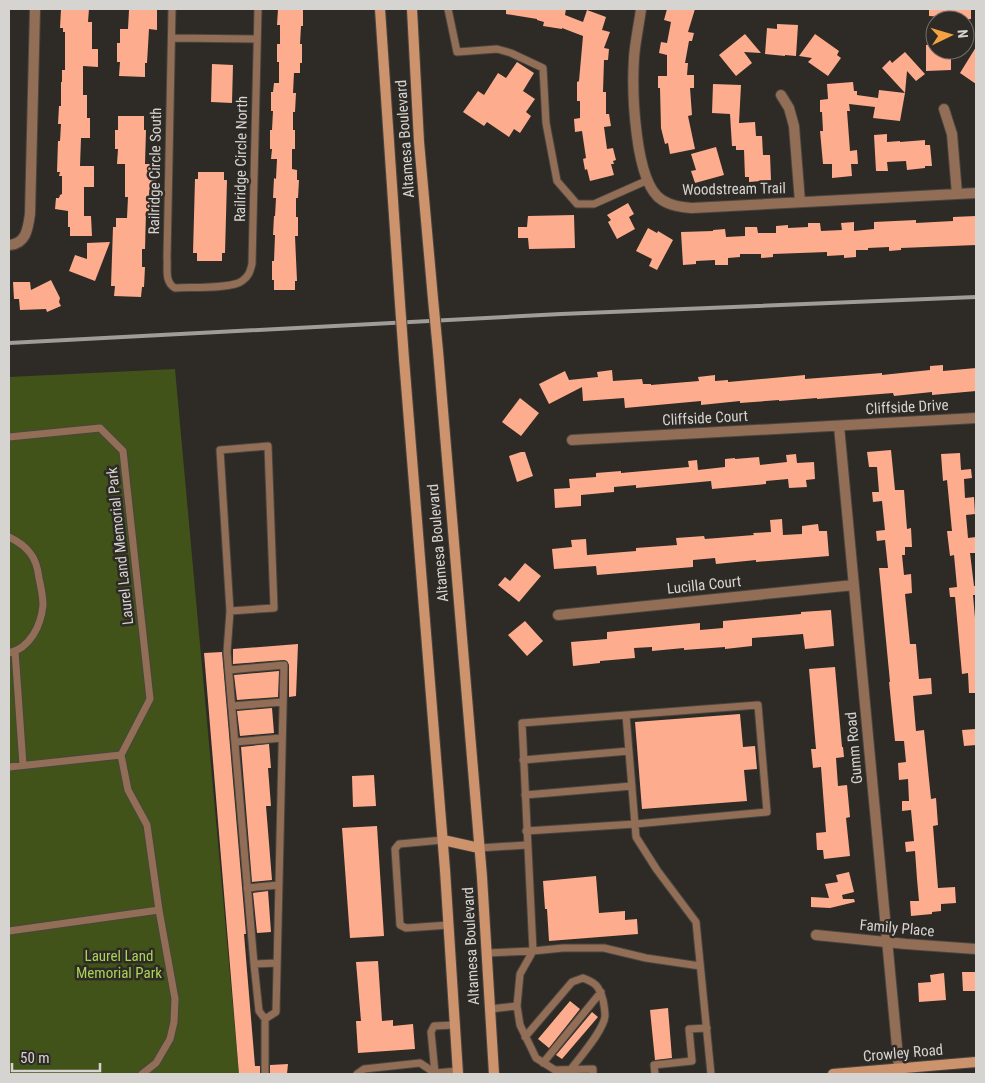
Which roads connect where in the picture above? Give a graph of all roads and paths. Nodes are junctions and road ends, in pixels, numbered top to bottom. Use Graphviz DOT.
graph roads {
  1 [pos="35,9"];
  2 [pos="172,9"];
  3 [pos="258,9"];
  4 [pos="380,9"];
  5 [pos="412,9"];
  6 [pos="448,9"];
  7 [pos="641,9"];
  8 [pos="172,38"];
  9 [pos="257,39"];
  10 [pos="781,96"];
  11 [pos="944,109"];
  12 [pos="648,180"];
  13 [pos="957,194"];
  14 [pos="976,194"];
  15 [pos="800,202"];
  16 [pos="9,245"];
  17 [pos="218,286"];
  18 [pos="976,418"];
  19 [pos="839,426"];
  20 [pos="9,437"];
  21 [pos="572,440"];
  22 [pos="9,536"];
  23 [pos="854,585"];
  24 [pos="230,611"];
  25 [pos="558,615"];
  26 [pos="12,652"];
  27 [pos="229,670"];
  28 [pos="283,702"];
  29 [pos="232,706"];
  30 [pos="626,715"];
  31 [pos="282,738"];
  32 [pos="235,742"];
  33 [pos="629,751"];
  34 [pos="121,755"];
  35 [pos="523,760"];
  36 [pos="23,765"];
  37 [pos="9,767"];
  38 [pos="632,786"];
  39 [pos="525,795"];
  40 [pos="635,824"];
  41 [pos="526,831"];
  42 [pos="443,840"];
  43 [pos="527,845"];
  44 [pos="480,848"];
  45 [pos="279,885"];
  46 [pos="247,888"];
  47 [pos="159,910"];
  48 [pos="449,925"];
  49 [pos="9,931"];
  50 [pos="816,935"];
  51 [pos="887,942"];
  52 [pos="976,949"];
  53 [pos="533,951"];
  54 [pos="486,953"];
  55 [pos="277,963"];
  56 [pos="254,964"];
  57 [pos="700,966"];
  58 [pos="601,992"];
  59 [pos="517,1006"];
  60 [pos="490,1009"];
  61 [pos="265,1019"];
  62 [pos="455,1024"];
  63 [pos="706,1028"];
  64 [pos="525,1036"];
  65 [pos="543,1062"];
  66 [pos="976,1062"];
  67 [pos="899,1068"];
  68 [pos="571,1070"];
  69 [pos="458,1073"];
  70 [pos="142,1074"];
  71 [pos="266,1074"];
  72 [pos="357,1074"];
  73 [pos="435,1074"];
  74 [pos="494,1074"];
  75 [pos="593,1074"];
  76 [pos="655,1074"];
  77 [pos="711,1074"];
  78 [pos="833,1074"];
  1 -- 16 [label="street"];
  2 -- 8 [label="lane, Railridge Circle South"];
  3 -- 9 [label="lane, Railridge Circle North"];
  4 -- 42 [label="main road, Altamesa Boulevard, bridge"];
  5 -- 44 [label="main road, Altamesa Boulevard, bridge"];
  6 -- 12 [label="lane"];
  7 -- 12 [label="street, Woodstream Trail"];
  8 -- 9 [label="lane"];
  8 -- 17 [label="lane, Railridge Circle South"];
  9 -- 17 [label="lane, Railridge Circle North"];
  10 -- 15 [label="street"];
  11 -- 13 [label="street"];
  12 -- 15 [label="street, Woodstream Trail"];
  13 -- 14 [label="street, Woodstream Trail"];
  13 -- 15 [label="street, Woodstream Trail"];
  18 -- 19 [label="street, Cliffside Drive"];
  19 -- 21 [label="street, Cliffside Court"];
  19 -- 23 [label="street, Gumm Road"];
  20 -- 34 [label="lane, Laurel Land Memorial Park"];
  22 -- 26 [label="lane"];
  23 -- 25 [label="street, Lucilla Court"];
  23 -- 51 [label="street, Gumm Road"];
  24 -- 24 [label="lane"];
  24 -- 27 [label="lane"];
  26 -- 36 [label="lane"];
  27 -- 28 [label="lane"];
  27 -- 29 [label="lane"];
  28 -- 29 [label="lane"];
  28 -- 31 [label="lane"];
  29 -- 32 [label="lane"];
  30 -- 33 [label="lane"];
  30 -- 35 [label="lane"];
  30 -- 40 [label="lane"];
  31 -- 32 [label="lane"];
  31 -- 45 [label="lane"];
  32 -- 46 [label="lane"];
  33 -- 35 [label="lane"];
  33 -- 38 [label="lane"];
  34 -- 36 [label="lane"];
  34 -- 47 [label="lane"];
  35 -- 39 [label="lane"];
  36 -- 37 [label="lane"];
  38 -- 39 [label="lane"];
  38 -- 40 [label="lane"];
  39 -- 41 [label="lane"];
  40 -- 41 [label="lane"];
  40 -- 57 [label="lane"];
  41 -- 43 [label="lane"];
  42 -- 44 [label="main road"];
  42 -- 48 [label="main road, Altamesa Boulevard"];
  42 -- 48 [label="lane"];
  43 -- 44 [label="lane"];
  43 -- 53 [label="lane"];
  44 -- 54 [label="main road, Altamesa Boulevard"];
  45 -- 46 [label="lane"];
  45 -- 55 [label="lane"];
  46 -- 56 [label="lane"];
  47 -- 49 [label="lane"];
  47 -- 70 [label="lane"];
  48 -- 62 [label="main road, Altamesa Boulevard"];
  50 -- 51 [label="street, Family Place"];
  51 -- 52 [label="street, Family Place"];
  51 -- 67 [label="street, Gumm Road"];
  53 -- 54 [label="lane"];
  53 -- 57 [label="lane"];
  53 -- 59 [label="lane"];
  54 -- 60 [label="main road, Altamesa Boulevard"];
  55 -- 56 [label="lane"];
  55 -- 61 [label="lane"];
  56 -- 61 [label="lane"];
  57 -- 63 [label="lane"];
  58 -- 64 [label="lane"];
  58 -- 65 [label="lane"];
  58 -- 68 [label="lane"];
  59 -- 60 [label="lane"];
  59 -- 64 [label="lane"];
  60 -- 74 [label="main road, Altamesa Boulevard"];
  61 -- 71 [label="lane"];
  62 -- 69 [label="main road, Altamesa Boulevard"];
  62 -- 73 [label="lane"];
  63 -- 76 [label="lane"];
  63 -- 77 [label="lane"];
  64 -- 65 [label="lane"];
  65 -- 68 [label="lane"];
  66 -- 67 [label="main road, Crowley Road"];
  67 -- 78 [label="main road, Crowley Road"];
  68 -- 75 [label="lane"];
  69 -- 73 [label="lane"];
  72 -- 73 [label="lane"];
}
